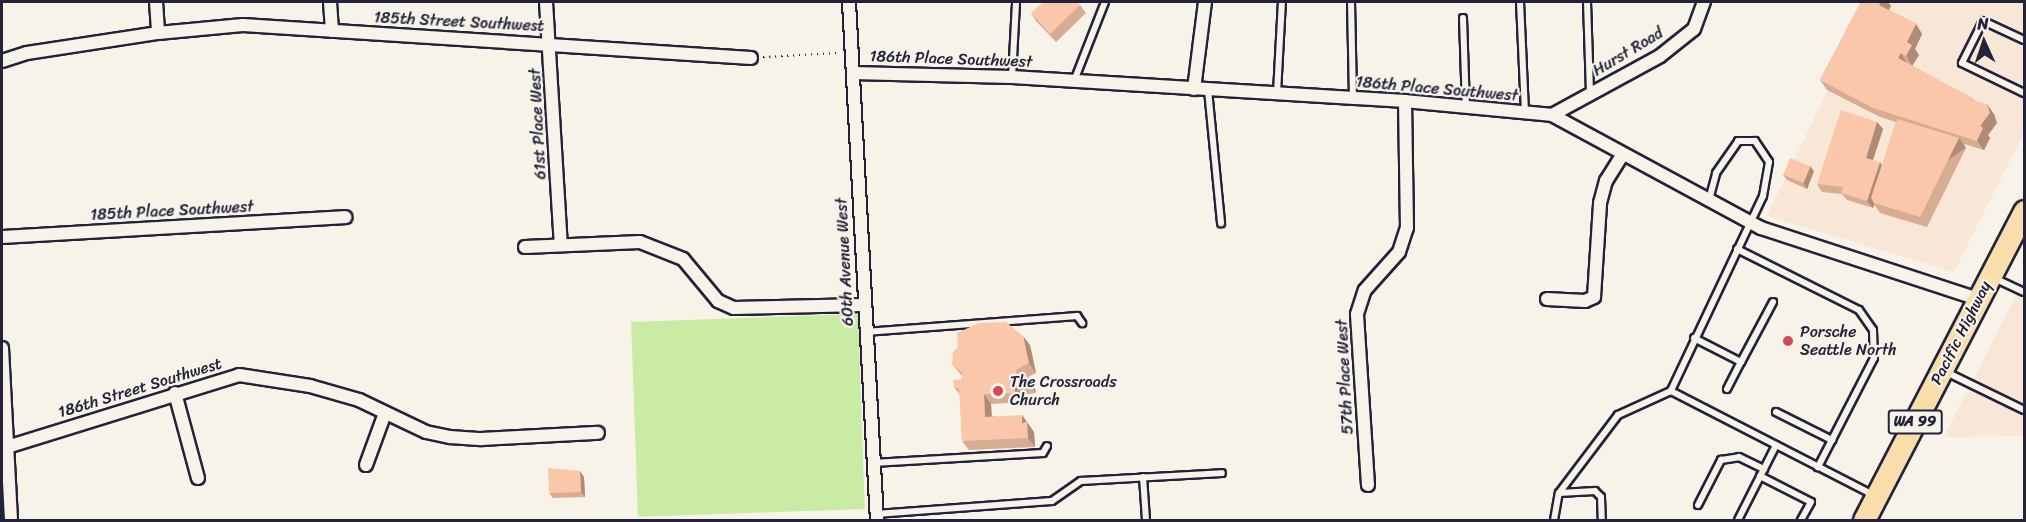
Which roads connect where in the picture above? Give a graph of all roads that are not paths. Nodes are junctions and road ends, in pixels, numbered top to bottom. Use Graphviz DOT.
graph roads {
  1 [pos="156,2"];
  2 [pos="330,2"];
  3 [pos="546,2"];
  4 [pos="849,2"];
  5 [pos="1016,2"];
  6 [pos="1105,2"];
  7 [pos="1205,2"];
  8 [pos="1282,2"];
  9 [pos="1351,2"];
  10 [pos="1520,2"];
  11 [pos="1587,2"];
  12 [pos="1704,2"];
  13 [pos="1463,18"];
  14 [pos="332,31"];
  15 [pos="158,33"];
  16 [pos="2025,40"];
  17 [pos="550,44"];
  18 [pos="751,58"];
  19 [pos="2,61"];
  20 [pos="853,73"];
  21 [pos="1012,77"];
  22 [pos="1074,81"];
  23 [pos="1194,89"];
  24 [pos="1208,90"];
  25 [pos="1277,93"];
  26 [pos="2025,93"];
  27 [pos="1590,94"];
  28 [pos="1353,98"];
  29 [pos="1405,101"];
  30 [pos="1466,107"];
  31 [pos="1525,113"];
  32 [pos="1552,115"];
  33 [pos="1622,155"];
  34 [pos="1709,200"];
  35 [pos="345,217"];
  36 [pos="1221,223"];
  37 [pos="1751,223"];
  38 [pos="2022,223"];
  39 [pos="2,237"];
  40 [pos="561,245"];
  41 [pos="525,247"];
  42 [pos="1737,249"];
  43 [pos="1990,276"];
  44 [pos="2025,292"];
  45 [pos="1547,299"];
  46 [pos="1978,299"];
  47 [pos="1773,302"];
  48 [pos="863,305"];
  49 [pos="1082,323"];
  50 [pos="865,332"];
  51 [pos="1694,338"];
  52 [pos="2,348"];
  53 [pos="1741,362"];
  54 [pos="1942,370"];
  55 [pos="1727,389"];
  56 [pos="1671,391"];
  57 [pos="175,393"];
  58 [pos="2025,410"];
  59 [pos="1776,412"];
  60 [pos="385,413"];
  61 [pos="598,433"];
  62 [pos="1832,440"];
  63 [pos="1776,445"];
  64 [pos="1047,446"];
  65 [pos="7,447"];
  66 [pos="5,460"];
  67 [pos="873,463"];
  68 [pos="366,465"];
  69 [pos="1818,467"];
  70 [pos="1764,470"];
  71 [pos="1222,473"];
  72 [pos="1760,476"];
  73 [pos="1143,477"];
  74 [pos="198,478"];
  75 [pos="1368,485"];
  76 [pos="1559,493"];
  77 [pos="1877,497"];
  78 [pos="1698,505"];
  79 [pos="877,517"];
  80 [pos="10,520"];
  81 [pos="1146,520"];
  82 [pos="1554,520"];
  83 [pos="1602,520"];
  84 [pos="1738,520"];
  85 [pos="1801,520"];
  86 [pos="1864,520"];
  1 -- 15 [label="street"];
  2 -- 14 [label="street"];
  3 -- 17 [label="street, 61st Place West"];
  4 -- 20 [label="street, 60th Avenue West"];
  5 -- 21 [label="lane"];
  6 -- 22 [label="lane"];
  7 -- 23 [label="street"];
  8 -- 25 [label="lane"];
  9 -- 28 [label="lane"];
  10 -- 31 [label="lane"];
  11 -- 27 [label="lane"];
  12 -- 27 [label="street, Hurst Road"];
  13 -- 30 [label="lane"];
  14 -- 15 [label="street, 185th Street Southwest"];
  14 -- 17 [label="street, 185th Street Southwest"];
  15 -- 19 [label="street, 185th Street Southwest"];
  16 -- 26 [label="lane"];
  17 -- 18 [label="street, 185th Street Southwest"];
  17 -- 40 [label="street, 61st Place West"];
  20 -- 21 [label="street, 186th Place Southwest"];
  20 -- 48 [label="street, 60th Avenue West"];
  21 -- 22 [label="street, 186th Place Southwest"];
  22 -- 23 [label="street, 186th Place Southwest"];
  23 -- 24 [label="street, 186th Place Southwest"];
  24 -- 25 [label="street, 186th Place Southwest"];
  24 -- 36 [label="lane"];
  25 -- 28 [label="street, 186th Place Southwest"];
  27 -- 32 [label="street, Hurst Road"];
  28 -- 29 [label="street, 186th Place Southwest"];
  29 -- 30 [label="street, 186th Place Southwest"];
  29 -- 75 [label="street, 57th Place West"];
  30 -- 31 [label="street, 186th Place Southwest"];
  31 -- 32 [label="street, 186th Place Southwest"];
  32 -- 33 [label="street, 186th Place Southwest"];
  33 -- 34 [label="street, 186th Place Southwest"];
  33 -- 45 [label="street"];
  34 -- 37 [label="street, 186th Place Southwest"];
  34 -- 37 [label="lane"];
  35 -- 39 [label="street, 185th Place Southwest"];
  37 -- 42 [label="lane"];
  37 -- 46 [label="street, 186th Place Southwest"];
  38 -- 43 [label="highway, Pacific Highway / WA 99"];
  40 -- 41 [label="street"];
  40 -- 48 [label="street"];
  42 -- 51 [label="lane"];
  42 -- 62 [label="lane"];
  43 -- 44 [label="lane"];
  43 -- 46 [label="highway, Pacific Highway / WA 99"];
  46 -- 54 [label="highway, Pacific Highway / WA 99"];
  47 -- 53 [label="lane"];
  48 -- 50 [label="street, 60th Avenue West"];
  49 -- 50 [label="lane"];
  50 -- 67 [label="street, 60th Avenue West"];
  51 -- 53 [label="lane"];
  51 -- 56 [label="lane"];
  52 -- 65 [label="street"];
  53 -- 55 [label="lane"];
  54 -- 58 [label="lane"];
  54 -- 77 [label="highway, Pacific Highway / WA 99"];
  56 -- 63 [label="lane"];
  56 -- 76 [label="lane"];
  57 -- 60 [label="street, 186th Street Southwest"];
  57 -- 65 [label="street, 186th Street Southwest"];
  57 -- 74 [label="street"];
  59 -- 62 [label="lane"];
  60 -- 61 [label="street, 186th Street Southwest"];
  60 -- 68 [label="street"];
  62 -- 69 [label="lane"];
  63 -- 69 [label="lane"];
  63 -- 70 [label="lane"];
  64 -- 67 [label="lane"];
  65 -- 66 [label="street"];
  66 -- 80 [label="street"];
  67 -- 79 [label="street, 60th Avenue West"];
  69 -- 77 [label="lane"];
  70 -- 72 [label="lane"];
  70 -- 78 [label="lane"];
  71 -- 73 [label="lane"];
  72 -- 84 [label="lane"];
  72 -- 85 [label="lane"];
  73 -- 79 [label="lane"];
  73 -- 81 [label="lane"];
  76 -- 82 [label="lane"];
  76 -- 83 [label="lane"];
  77 -- 86 [label="highway, Pacific Highway / WA 99"];
}
